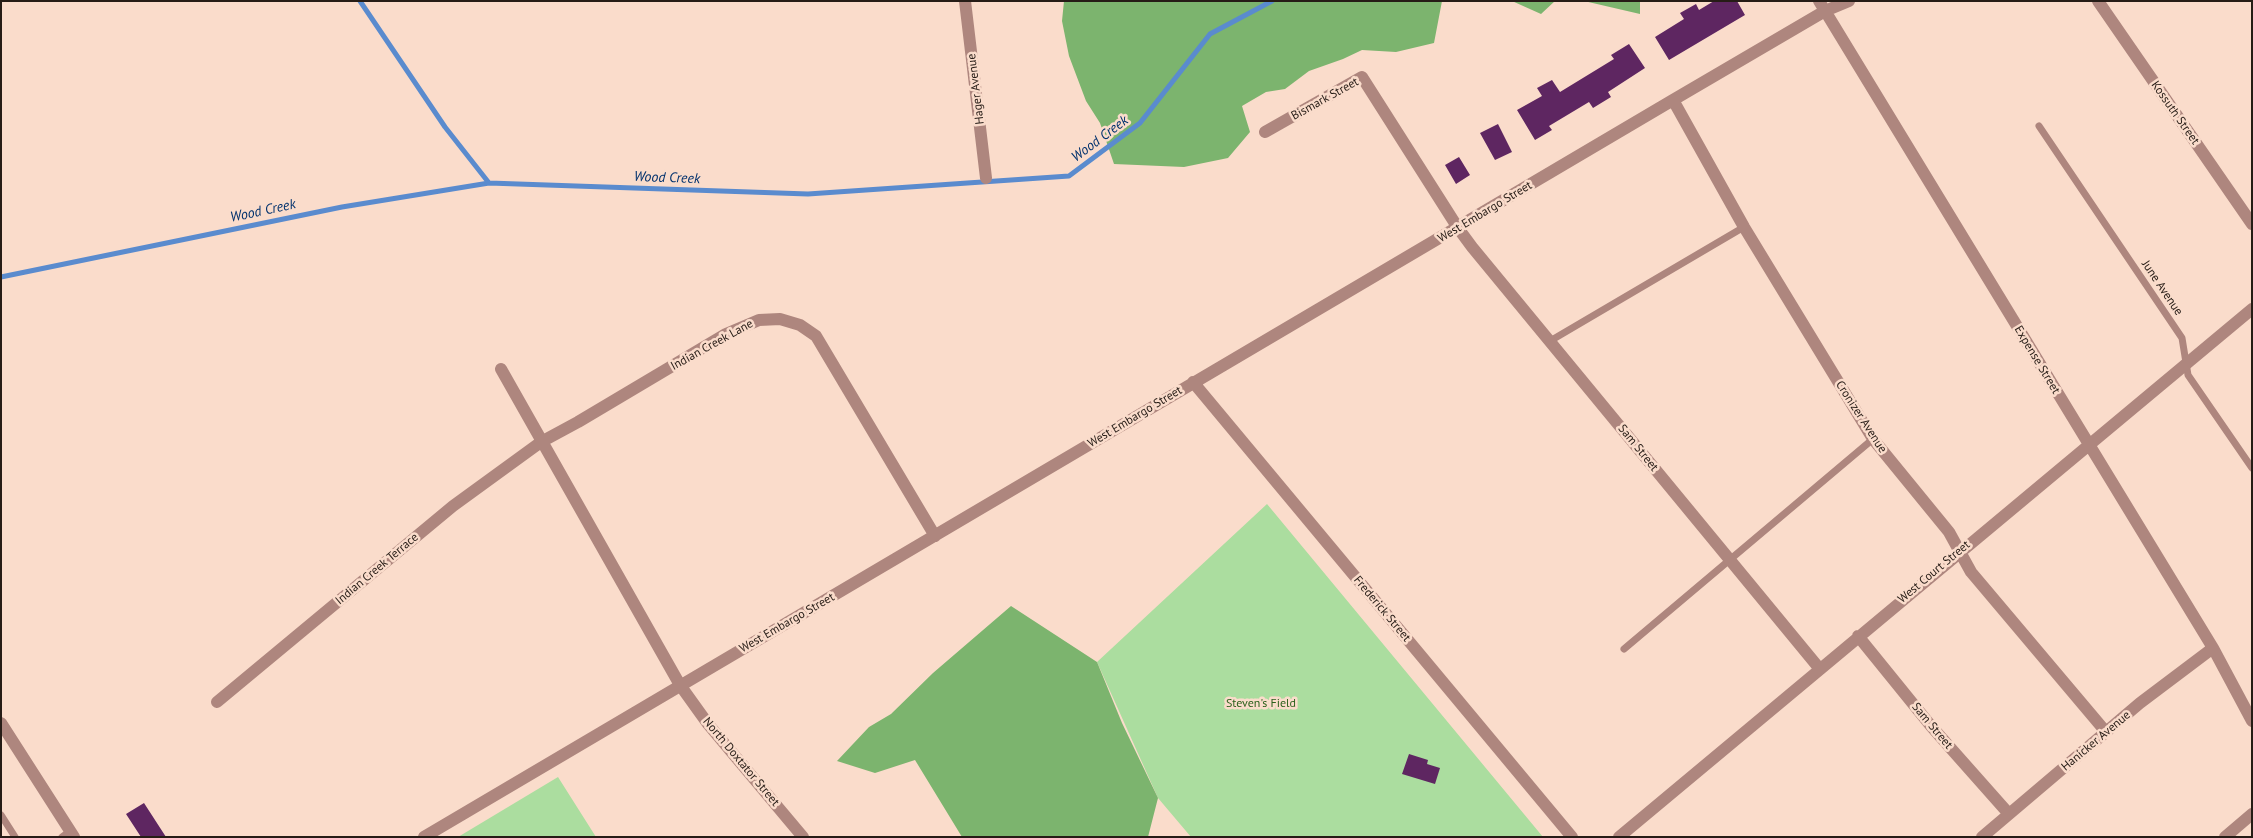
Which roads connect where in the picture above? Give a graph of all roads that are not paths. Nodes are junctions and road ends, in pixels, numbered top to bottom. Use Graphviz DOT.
graph roads {
  1 [pos="965,1"];
  2 [pos="1849,1"];
  3 [pos="2098,1"];
  4 [pos="1822,6"];
  5 [pos="1673,100"];
  6 [pos="2040,126"];
  7 [pos="1266,132"];
  8 [pos="1410,150"];
  9 [pos="986,178"];
  10 [pos="2252,224"];
  11 [pos="1744,227"];
  12 [pos="1458,228"];
  13 [pos="2252,308"];
  14 [pos="1550,341"];
  15 [pos="2185,363"];
  16 [pos="501,369"];
  17 [pos="1193,382"];
  18 [pos="1873,439"];
  19 [pos="541,442"];
  20 [pos="2088,443"];
  21 [pos="2252,468"];
  22 [pos="935,536"];
  23 [pos="1960,550"];
  24 [pos="1729,559"];
  25 [pos="1858,636"];
  26 [pos="2213,648"];
  27 [pos="1624,649"];
  28 [pos="1819,668"];
  29 [pos="680,686"];
  30 [pos="217,702"];
  31 [pos="2252,721"];
  32 [pos="1,723"];
  33 [pos="2106,732"];
  34 [pos="2009,814"];
  35 [pos="2252,814"];
  36 [pos="1,815"];
  37 [pos="69,835"];
  38 [pos="15,837"];
  39 [pos="424,837"];
  40 [pos="803,837"];
  41 [pos="1572,837"];
  42 [pos="1618,837"];
  43 [pos="1982,837"];
  44 [pos="2225,837"];
  1 -- 9 [label="street, Hager Avenue"];
  2 -- 4 [label="street, West Embargo Street"];
  3 -- 10 [label="street, Kossuth Street"];
  4 -- 5 [label="street, West Embargo Street"];
  4 -- 20 [label="street, Expense Street"];
  5 -- 11 [label="street, Cronizer Avenue"];
  5 -- 12 [label="street, West Embargo Street"];
  6 -- 15 [label="lane, June Avenue"];
  7 -- 8 [label="street, Bismark Street"];
  8 -- 12 [label="street, Sam Street"];
  11 -- 14 [label="lane"];
  11 -- 18 [label="street, Cronizer Avenue"];
  12 -- 14 [label="street, Sam Street"];
  12 -- 17 [label="street, West Embargo Street"];
  13 -- 15 [label="street, West Court Street"];
  14 -- 24 [label="street, Sam Street"];
  15 -- 20 [label="street, West Court Street"];
  15 -- 21 [label="lane, June Avenue"];
  16 -- 19 [label="street"];
  17 -- 22 [label="street, West Embargo Street"];
  17 -- 41 [label="street, Frederick Street"];
  18 -- 23 [label="street, Cronizer Avenue"];
  18 -- 24 [label="lane"];
  19 -- 22 [label="street, Indian Creek Lane"];
  19 -- 29 [label="street"];
  19 -- 30 [label="street, Indian Creek Terrace"];
  20 -- 23 [label="street, West Court Street"];
  20 -- 26 [label="street, Expense Street"];
  22 -- 29 [label="street, West Embargo Street"];
  23 -- 25 [label="street, West Court Street"];
  23 -- 33 [label="street, Cronizer Avenue"];
  24 -- 27 [label="lane"];
  24 -- 28 [label="street, Sam Street"];
  25 -- 28 [label="street, West Court Street"];
  25 -- 34 [label="street, Sam Street"];
  26 -- 31 [label="street, Expense Street"];
  26 -- 33 [label="street, Hanicker Avenue"];
  28 -- 42 [label="street, West Court Street"];
  29 -- 39 [label="street, West Embargo Street"];
  29 -- 40 [label="street, North Doxtator Street"];
  32 -- 37 [label="street"];
  33 -- 34 [label="street, Hanicker Avenue"];
  34 -- 43 [label="street, Hanicker Avenue"];
  35 -- 44 [label="street"];
  36 -- 38 [label="lane"];
}
